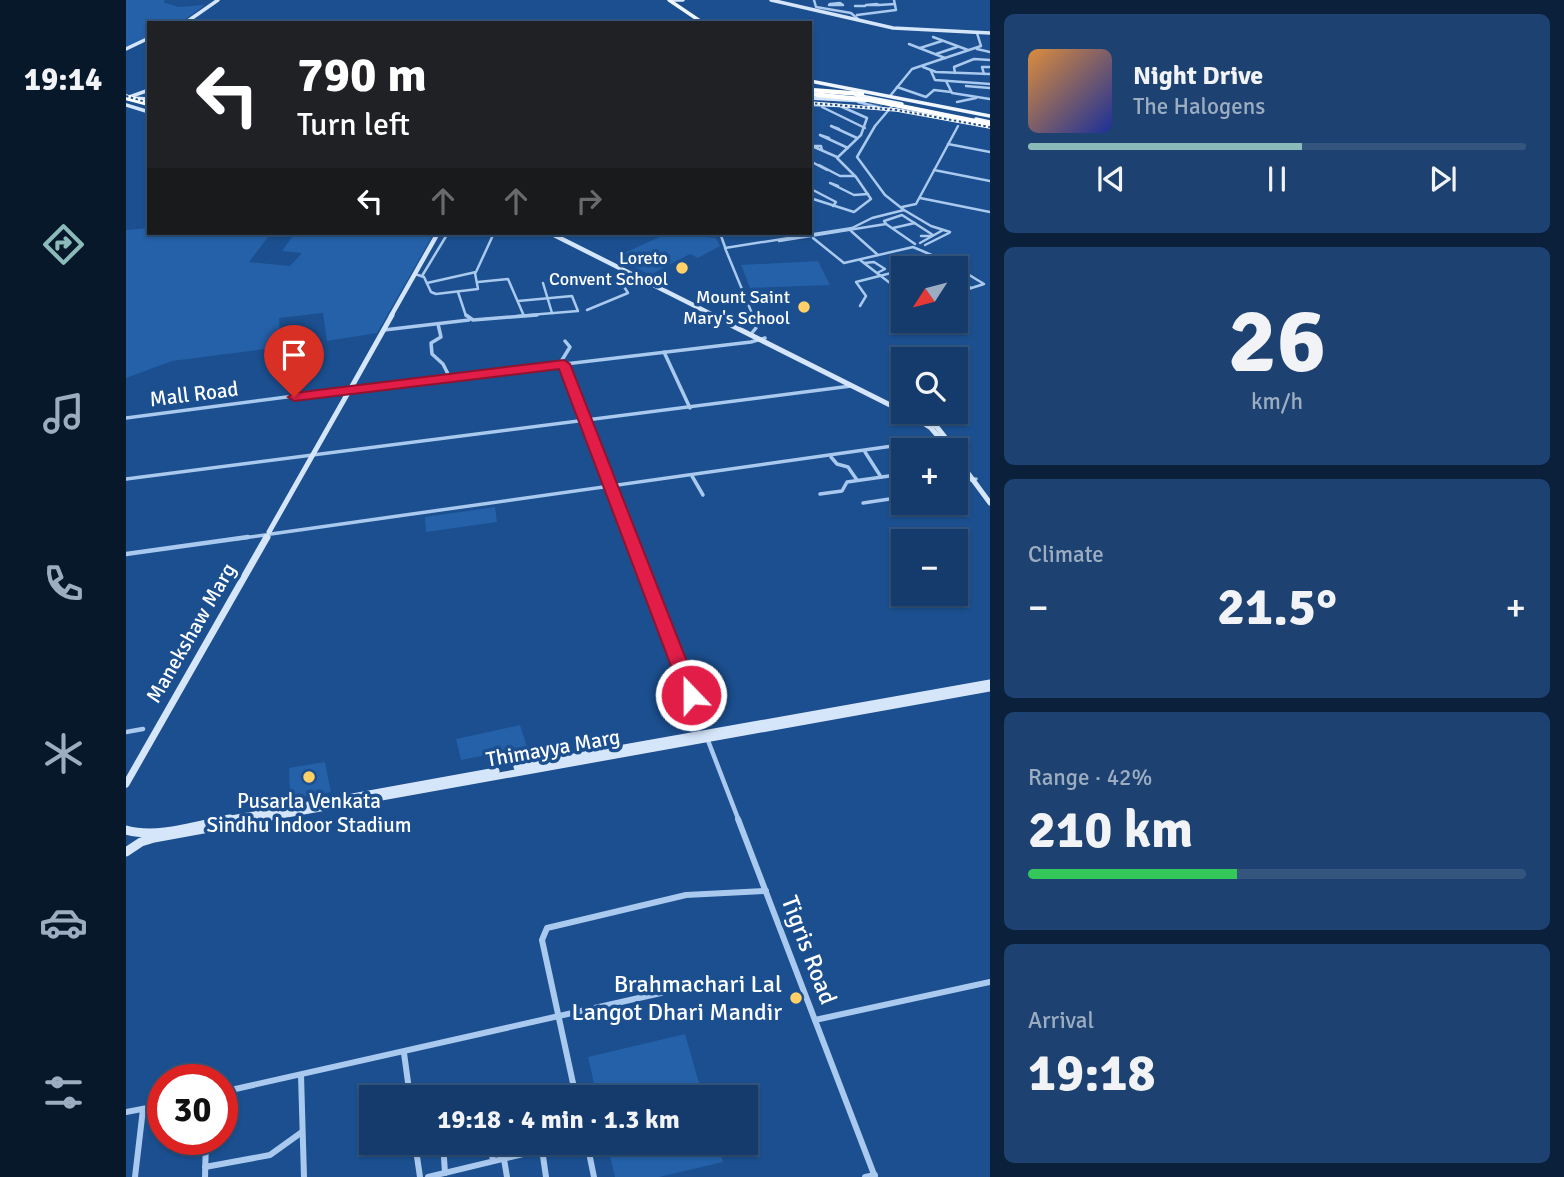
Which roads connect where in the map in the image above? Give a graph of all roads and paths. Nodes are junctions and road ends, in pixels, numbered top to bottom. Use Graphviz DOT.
graph roads {
  1 [pos="217,0"];
  2 [pos="661,0"];
  3 [pos="670,0"];
  4 [pos="771,0"];
  5 [pos="814,0"];
  6 [pos="679,2"];
  7 [pos="895,2"];
  8 [pos="830,5"];
  9 [pos="815,6"];
  10 [pos="855,6"];
  11 [pos="858,17"];
  12 [pos="187,21"];
  13 [pos="692,21"];
  14 [pos="701,21"];
  15 [pos="976,33"];
  16 [pos="990,33"];
  17 [pos="933,37"];
  18 [pos="147,40"];
  19 [pos="943,41"];
  20 [pos="909,44"];
  21 [pos="958,47"];
  22 [pos="919,48"];
  23 [pos="126,49"];
  24 [pos="975,49"];
  25 [pos="969,51"];
  26 [pos="990,52"];
  27 [pos="963,53"];
  28 [pos="935,54"];
  29 [pos="946,58"];
  30 [pos="978,59"];
  31 [pos="990,60"];
  32 [pos="923,66"];
  33 [pos="990,67"];
  34 [pos="930,70"];
  35 [pos="950,72"];
  36 [pos="956,73"];
  37 [pos="984,74"];
  38 [pos="990,74"];
  39 [pos="946,81"];
  40 [pos="953,82"];
  41 [pos="966,84"];
  42 [pos="990,86"];
  43 [pos="897,87"];
  44 [pos="147,91"];
  45 [pos="812,91"];
  46 [pos="812,91"];
  47 [pos="812,91"];
  48 [pos="812,91"];
  49 [pos="812,91"];
  50 [pos="812,91"];
  51 [pos="861,92"];
  52 [pos="951,92"];
  53 [pos="966,95"];
  54 [pos="890,96"];
  55 [pos="976,98"];
  56 [pos="129,99"];
  57 [pos="990,100"];
  58 [pos="866,101"];
  59 [pos="858,102"];
  60 [pos="957,102"];
  61 [pos="147,105"];
  62 [pos="147,105"];
  63 [pos="812,105"];
  64 [pos="818,105"];
  65 [pos="891,108"];
  66 [pos="867,118"];
  67 [pos="881,119"];
  68 [pos="990,121"];
  69 [pos="958,126"];
  70 [pos="865,128"];
  71 [pos="839,129"];
  72 [pos="829,138"];
  73 [pos="858,138"];
  74 [pos="948,144"];
  75 [pos="848,148"];
  76 [pos="822,150"];
  77 [pos="990,152"];
  78 [pos="837,157"];
  79 [pos="812,162"];
  80 [pos="934,170"];
  81 [pos="855,176"];
  82 [pos="990,181"];
  83 [pos="838,186"];
  84 [pos="812,192"];
  85 [pos="868,194"];
  86 [pos="920,198"];
  87 [pos="812,199"];
  88 [pos="833,205"];
  89 [pos="902,208"];
  90 [pos="990,212"];
  91 [pos="916,223"];
  92 [pos="886,224"];
  93 [pos="892,228"];
  94 [pos="944,230"];
  95 [pos="851,231"];
  96 [pos="812,234"];
  97 [pos="437,235"];
  98 [pos="447,235"];
  99 [pos="494,235"];
  100 [pos="554,235"];
  101 [pos="560,235"];
  102 [pos="721,235"];
  103 [pos="808,235"];
  104 [pos="932,235"];
  105 [pos="813,237"];
  106 [pos="778,241"];
  107 [pos="918,246"];
  108 [pos="725,248"];
  109 [pos="585,249"];
  110 [pos="879,255"];
  111 [pos="934,256"];
  112 [pos="862,262"];
  113 [pos="891,272"];
  114 [pos="475,273"];
  115 [pos="415,274"];
  116 [pos="878,274"];
  117 [pos="968,275"];
  118 [pos="422,276"];
  119 [pos="638,278"];
  120 [pos="478,282"];
  121 [pos="427,283"];
  122 [pos="543,283"];
  123 [pos="891,286"];
  124 [pos="968,286"];
  125 [pos="968,288"];
  126 [pos="971,288"];
  127 [pos="457,292"];
  128 [pos="548,299"];
  129 [pos="518,301"];
  130 [pos="860,306"];
  131 [pos="587,310"];
  132 [pos="552,313"];
  133 [pos="524,316"];
  134 [pos="470,320"];
  135 [pos="438,324"];
  136 [pos="382,330"];
  137 [pos="752,333"];
  138 [pos="763,339"];
  139 [pos="565,341"];
  140 [pos="664,352"];
  141 [pos="564,364"];
  142 [pos="450,378"];
  143 [pos="852,386"];
  144 [pos="351,389"];
  145 [pos="891,401"];
  146 [pos="690,408"];
  147 [pos="126,418"];
  148 [pos="585,421"];
  149 [pos="943,438"];
  150 [pos="891,448"];
  151 [pos="865,452"];
  152 [pos="314,455"];
  153 [pos="830,456"];
  154 [pos="968,471"];
  155 [pos="968,472"];
  156 [pos="692,476"];
  157 [pos="891,476"];
  158 [pos="881,477"];
  159 [pos="126,478"];
  160 [pos="974,479"];
  161 [pos="857,480"];
  162 [pos="968,480"];
  163 [pos="610,486"];
  164 [pos="820,494"];
  165 [pos="702,495"];
  166 [pos="990,497"];
  167 [pos="891,499"];
  168 [pos="863,503"];
  169 [pos="990,503"];
  170 [pos="268,534"];
  171 [pos="126,554"];
  172 [pos="990,685"];
  173 [pos="691,695"];
  174 [pos="143,729"];
  175 [pos="126,732"];
  176 [pos="706,738"];
  177 [pos="126,784"];
  178 [pos="442,785"];
  179 [pos="126,830"];
  180 [pos="126,852"];
  181 [pos="766,891"];
  182 [pos="990,982"];
  183 [pos="661,993"];
  184 [pos="558,1017"];
  185 [pos="815,1020"];
  186 [pos="404,1053"];
  187 [pos="301,1075"];
  188 [pos="408,1085"];
  189 [pos="573,1085"];
  190 [pos="238,1089"];
  191 [pos="147,1108"];
  192 [pos="143,1109"];
  193 [pos="126,1112"];
  194 [pos="302,1132"];
  195 [pos="205,1155"];
  196 [pos="417,1155"];
  197 [pos="444,1155"];
  198 [pos="492,1155"];
  199 [pos="517,1155"];
  200 [pos="543,1155"];
  201 [pos="589,1155"];
  202 [pos="504,1158"];
  203 [pos="493,1161"];
  204 [pos="205,1167"];
  205 [pos="445,1173"];
  206 [pos="875,1176"];
  207 [pos="135,1177"];
  208 [pos="205,1177"];
  209 [pos="304,1177"];
  210 [pos="420,1177"];
  211 [pos="428,1177"];
  212 [pos="507,1177"];
  213 [pos="546,1177"];
  214 [pos="594,1177"];
  215 [pos="865,1177"];
  1 -- 12 [label="street"];
  2 -- 13 [label="main road"];
  3 -- 6 [label="main road"];
  4 -- 11 [label="street"];
  5 -- 9 [label="street"];
  6 -- 14 [label="main road"];
  7 -- 10 [label="street"];
  7 -- 11 [label="street"];
  8 -- 9 [label="street"];
  9 -- 11 [label="street"];
  11 -- 15 [label="street"];
  15 -- 16 [label="street"];
  15 -- 24 [label="street"];
  17 -- 19 [label="street"];
  18 -- 23 [label="street"];
  19 -- 21 [label="street"];
  19 -- 22 [label="street"];
  20 -- 22 [label="street"];
  21 -- 25 [label="street"];
  21 -- 28 [label="street"];
  22 -- 28 [label="street"];
  24 -- 25 [label="street"];
  24 -- 26 [label="street"];
  25 -- 27 [label="street"];
  27 -- 29 [label="street"];
  27 -- 30 [label="street"];
  28 -- 29 [label="street"];
  29 -- 32 [label="street"];
  30 -- 31 [label="street"];
  30 -- 36 [label="street"];
  32 -- 34 [label="street"];
  32 -- 43 [label="street"];
  33 -- 37 [label="street"];
  34 -- 35 [label="street"];
  34 -- 39 [label="street"];
  35 -- 36 [label="street"];
  35 -- 40 [label="street"];
  36 -- 37 [label="street"];
  37 -- 38 [label="street"];
  39 -- 40 [label="street"];
  39 -- 52 [label="street"];
  40 -- 41 [label="street"];
  41 -- 42 [label="street"];
  41 -- 53 [label="street"];
  43 -- 52 [label="street"];
  43 -- 54 [label="street"];
  44 -- 56 [label="street"];
  45 -- 51 [label="highway, bridge"];
  46 -- 51 [label="main road"];
  47 -- 58 [label="main road"];
  48 -- 59 [label="street"];
  49 -- 68 [label="main road"];
  50 -- 68 [label="highway, bridge"];
  51 -- 54 [label="main road"];
  51 -- 68 [label="highway"];
  52 -- 53 [label="street"];
  53 -- 55 [label="street"];
  54 -- 68 [label="main road"];
  55 -- 57 [label="street"];
  55 -- 60 [label="street"];
  56 -- 61 [label="highway"];
  56 -- 62 [label="street"];
  58 -- 59 [label="street"];
  58 -- 65 [label="main road"];
  59 -- 65 [label="street"];
  63 -- 64 [label="street"];
  64 -- 66 [label="street"];
  64 -- 70 [label="street"];
  65 -- 67 [label="street"];
  65 -- 68 [label="main road"];
  66 -- 67 [label="street"];
  66 -- 70 [label="street"];
  67 -- 89 [label="street"];
  69 -- 74 [label="street"];
  70 -- 73 [label="street"];
  71 -- 73 [label="street"];
  72 -- 75 [label="street"];
  73 -- 75 [label="street"];
  74 -- 77 [label="street"];
  74 -- 80 [label="street"];
  75 -- 78 [label="street"];
  76 -- 78 [label="street"];
  78 -- 81 [label="street"];
  79 -- 81 [label="street"];
  80 -- 82 [label="street"];
  80 -- 86 [label="street"];
  81 -- 85 [label="street"];
  83 -- 85 [label="street"];
  84 -- 88 [label="street"];
  85 -- 88 [label="street"];
  86 -- 89 [label="street"];
  86 -- 90 [label="street"];
  87 -- 88 [label="street"];
  89 -- 94 [label="street"];
  89 -- 96 [label="street"];
  91 -- 92 [label="street"];
  91 -- 93 [label="street"];
  91 -- 104 [label="street"];
  92 -- 93 [label="street"];
  92 -- 95 [label="street"];
  93 -- 107 [label="street"];
  94 -- 104 [label="street"];
  94 -- 107 [label="street"];
  95 -- 105 [label="street"];
  95 -- 110 [label="street"];
  97 -- 115 [label="street, Manekshaw Marg"];
  98 -- 118 [label="street"];
  99 -- 114 [label="street"];
  100 -- 109 [label="street"];
  101 -- 109 [label="street"];
  102 -- 108 [label="street"];
  103 -- 108 [label="street"];
  104 -- 107 [label="street"];
  104 -- 107 [label="street"];
  105 -- 106 [label="street"];
  105 -- 112 [label="street"];
  107 -- 110 [label="street"];
  107 -- 111 [label="street"];
  108 -- 137 [label="street"];
  109 -- 119 [label="street"];
  109 -- 137 [label="street"];
  110 -- 112 [label="street"];
  112 -- 116 [label="street"];
  112 -- 116 [label="street"];
  113 -- 116 [label="street"];
  114 -- 120 [label="street"];
  114 -- 121 [label="street"];
  115 -- 118 [label="street"];
  115 -- 136 [label="street, Manekshaw Marg"];
  116 -- 123 [label="street"];
  116 -- 130 [label="street"];
  117 -- 126 [label="street"];
  118 -- 121 [label="street"];
  119 -- 131 [label="street"];
  119 -- 137 [label="street"];
  120 -- 127 [label="street"];
  120 -- 129 [label="street"];
  121 -- 127 [label="street"];
  122 -- 128 [label="street"];
  124 -- 126 [label="street"];
  125 -- 126 [label="street"];
  127 -- 134 [label="street"];
  128 -- 129 [label="street"];
  128 -- 132 [label="street"];
  128 -- 132 [label="street"];
  129 -- 133 [label="street"];
  132 -- 133 [label="street"];
  133 -- 134 [label="street"];
  134 -- 135 [label="street"];
  135 -- 136 [label="street"];
  135 -- 142 [label="street"];
  136 -- 144 [label="street, Manekshaw Marg"];
  137 -- 138 [label="street"];
  138 -- 140 [label="street, Mall Road"];
  138 -- 143 [label="street"];
  138 -- 145 [label="street"];
  139 -- 141 [label="street"];
  140 -- 141 [label="street, Mall Road"];
  140 -- 146 [label="street"];
  141 -- 142 [label="street, Mall Road"];
  141 -- 148 [label="street"];
  142 -- 144 [label="street, Mall Road"];
  143 -- 146 [label="street"];
  143 -- 149 [label="street"];
  144 -- 147 [label="street, Mall Road"];
  144 -- 152 [label="street, Manekshaw Marg"];
  146 -- 148 [label="street"];
  148 -- 152 [label="street"];
  148 -- 163 [label="street"];
  150 -- 151 [label="street"];
  151 -- 153 [label="street"];
  151 -- 158 [label="street"];
  152 -- 159 [label="street"];
  152 -- 170 [label="street, Manekshaw Marg"];
  153 -- 156 [label="street"];
  153 -- 161 [label="street"];
  154 -- 160 [label="street"];
  155 -- 160 [label="street"];
  156 -- 163 [label="street"];
  156 -- 165 [label="street"];
  157 -- 158 [label="street"];
  158 -- 161 [label="street"];
  160 -- 162 [label="street"];
  160 -- 166 [label="street"];
  160 -- 169 [label="street"];
  161 -- 164 [label="street"];
  163 -- 170 [label="street"];
  163 -- 173 [label="street"];
  167 -- 168 [label="street"];
  170 -- 171 [label="street"];
  170 -- 177 [label="street, Manekshaw Marg"];
  172 -- 176 [label="street, Thimayya Marg"];
  172 -- 178 [label="street, Thimayya Marg"];
  174 -- 175 [label="street"];
  176 -- 178 [label="street, Thimayya Marg"];
  176 -- 181 [label="street, Tigris Road"];
  178 -- 179 [label="street, Thimayya Marg"];
  178 -- 180 [label="street, Thimayya Marg"];
  181 -- 184 [label="street"];
  181 -- 185 [label="street, Tigris Road"];
  182 -- 185 [label="street"];
  183 -- 184 [label="street"];
  184 -- 186 [label="street"];
  184 -- 189 [label="street"];
  185 -- 206 [label="street, Tigris Road"];
  186 -- 187 [label="street"];
  186 -- 188 [label="street"];
  187 -- 190 [label="street"];
  187 -- 194 [label="street"];
  191 -- 192 [label="street"];
  192 -- 193 [label="street"];
  192 -- 207 [label="street"];
  194 -- 204 [label="street"];
  194 -- 209 [label="street"];
  195 -- 204 [label="street"];
  196 -- 210 [label="street"];
  197 -- 205 [label="street"];
  198 -- 203 [label="street"];
  199 -- 202 [label="street"];
  200 -- 213 [label="street"];
  201 -- 214 [label="street"];
  202 -- 203 [label="street"];
  202 -- 212 [label="street"];
  203 -- 205 [label="street"];
  204 -- 208 [label="street"];
  205 -- 211 [label="street"];
  206 -- 215 [label="street"];
}
